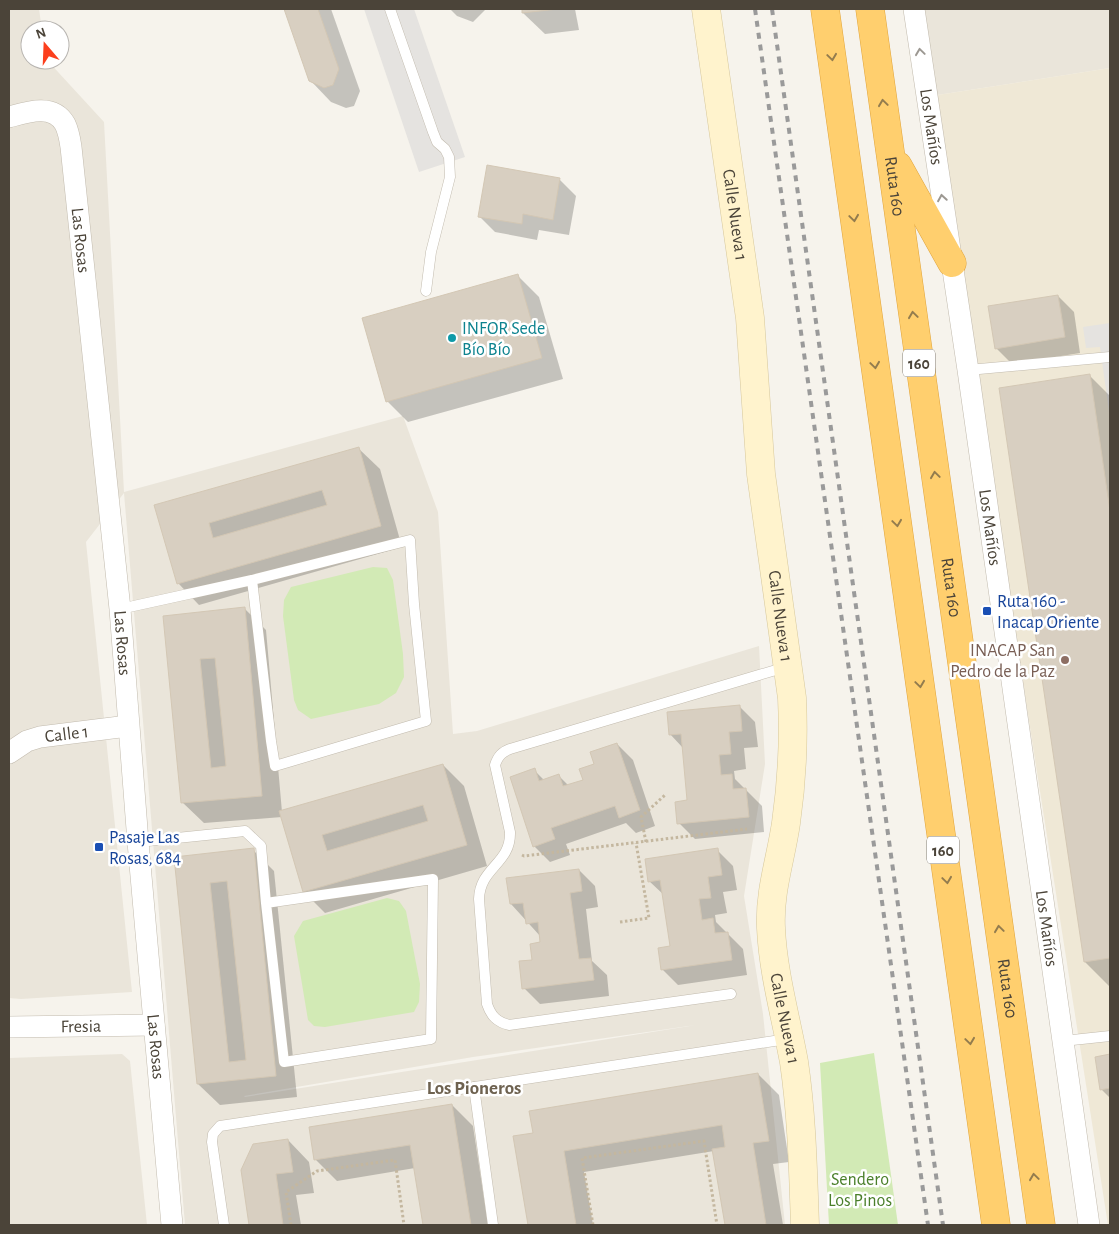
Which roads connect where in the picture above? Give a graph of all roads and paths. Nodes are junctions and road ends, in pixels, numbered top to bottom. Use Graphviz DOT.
graph roads {
  1 [pos="390,9"];
  2 [pos="706,9"];
  3 [pos="825,9"];
  4 [pos="870,9"];
  5 [pos="914,9"];
  6 [pos="9,117"];
  7 [pos="890,151"];
  8 [pos="952,263"];
  9 [pos="426,292"];
  10 [pos="1110,357"];
  11 [pos="968,370"];
  12 [pos="252,580"];
  13 [pos="120,609"];
  14 [pos="788,666"];
  15 [pos="128,726"];
  16 [pos="9,752"];
  17 [pos="665,795"];
  18 [pos="747,829"];
  19 [pos="138,842"];
  20 [pos="646,842"];
  21 [pos="636,843"];
  22 [pos="509,846"];
  23 [pos="266,904"];
  24 [pos="620,922"];
  25 [pos="731,994"];
  26 [pos="154,1025"];
  27 [pos="9,1027"];
  28 [pos="1110,1036"];
  29 [pos="789,1039"];
  30 [pos="1063,1042"];
  31 [pos="474,1087"];
  32 [pos="172,1225"];
  33 [pos="224,1225"];
  34 [pos="291,1225"];
  35 [pos="404,1225"];
  36 [pos="494,1225"];
  37 [pos="593,1225"];
  38 [pos="716,1225"];
  39 [pos="805,1225"];
  40 [pos="996,1225"];
  41 [pos="1041,1225"];
  42 [pos="1089,1225"];
  1 -- 9 [label="lane"];
  2 -- 14 [label="main road, Calle Nueva 1"];
  3 -- 40 [label="highway, 160, one-way"];
  7 -- 4 [label="highway, Ruta 160 / 160, one-way"];
  8 -- 5 [label="street, Los Mañíos, one-way"];
  6 -- 13 [label="street, Las Rosas"];
  7 -- 8 [label="highway"];
  41 -- 7 [label="highway, Ruta 160 / 160, one-way"];
  8 -- 11 [label="street, Los Mañíos"];
  10 -- 11 [label="lane"];
  11 -- 30 [label="street, Los Mañíos"];
  12 -- 12 [label="lane"];
  12 -- 13 [label="lane"];
  13 -- 15 [label="street, Las Rosas"];
  14 -- 22 [label="lane"];
  14 -- 29 [label="main road, Calle Nueva 1"];
  15 -- 16 [label="street, Calle 1"];
  15 -- 19 [label="street, Las Rosas"];
  17 -- 20 [label="path"];
  18 -- 20 [label="path"];
  19 -- 23 [label="lane"];
  19 -- 26 [label="street, Las Rosas"];
  20 -- 21 [label="path"];
  21 -- 22 [label="path"];
  21 -- 24 [label="path"];
  22 -- 25 [label="lane"];
  23 -- 23 [label="lane"];
  26 -- 27 [label="street, Fresia"];
  26 -- 32 [label="street, Las Rosas"];
  28 -- 30 [label="lane"];
  29 -- 31 [label="lane"];
  29 -- 39 [label="main road, Calle Nueva 1"];
  30 -- 42 [label="street, Los Mañíos"];
  31 -- 33 [label="lane"];
  31 -- 36 [label="lane"];
  34 -- 35 [label="path"];
  37 -- 38 [label="path"];
}
